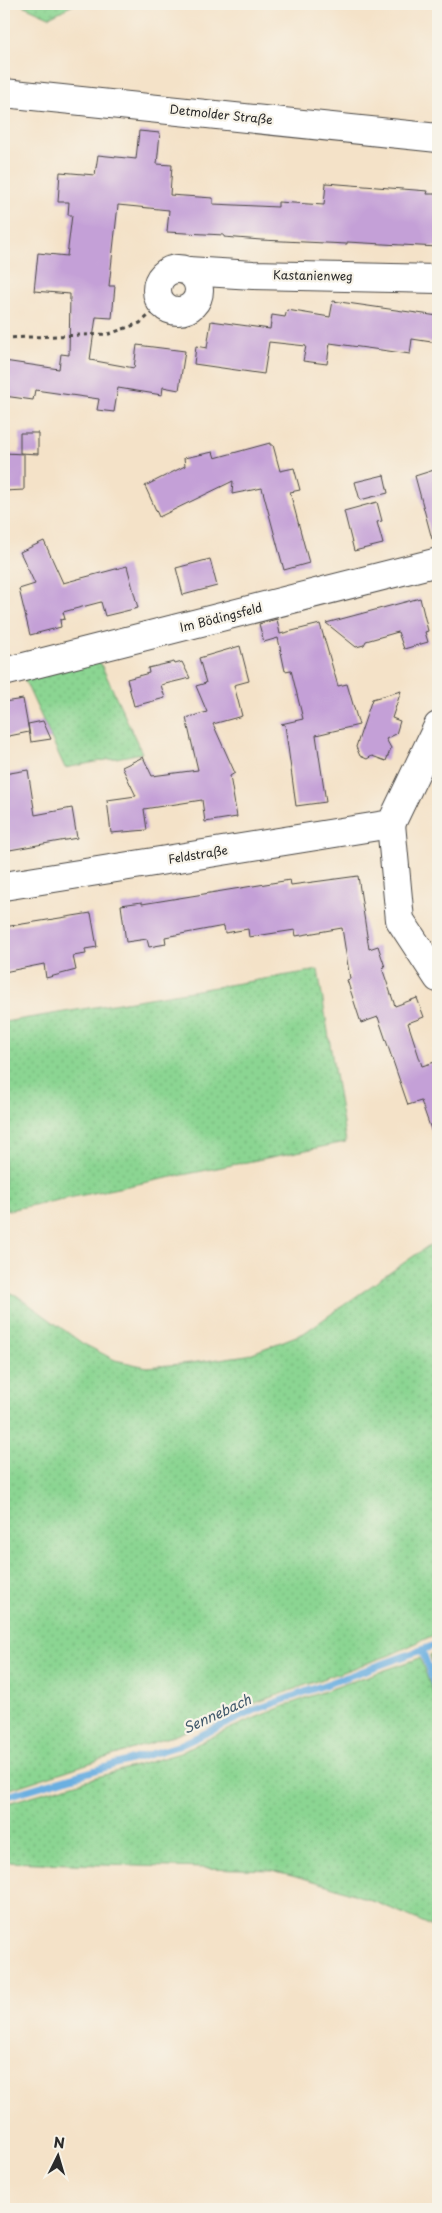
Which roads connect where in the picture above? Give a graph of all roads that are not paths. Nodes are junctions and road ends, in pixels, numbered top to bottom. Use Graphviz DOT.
graph roads {
  1 [pos="4,93"];
  2 [pos="438,138"];
  3 [pos="438,279"];
  4 [pos="162,304"];
  5 [pos="438,562"];
  6 [pos="4,672"];
  7 [pos="438,726"];
  8 [pos="391,824"];
  9 [pos="4,886"];
  10 [pos="438,978"];
  1 -- 2 [label="street, Detmolder Straße"];
  3 -- 4 [label="street, Kastanienweg"];
  5 -- 6 [label="street, Im Bödingsfeld"];
  7 -- 8 [label="street"];
  8 -- 9 [label="street, Feldstraße"];
  8 -- 10 [label="street"];
}
